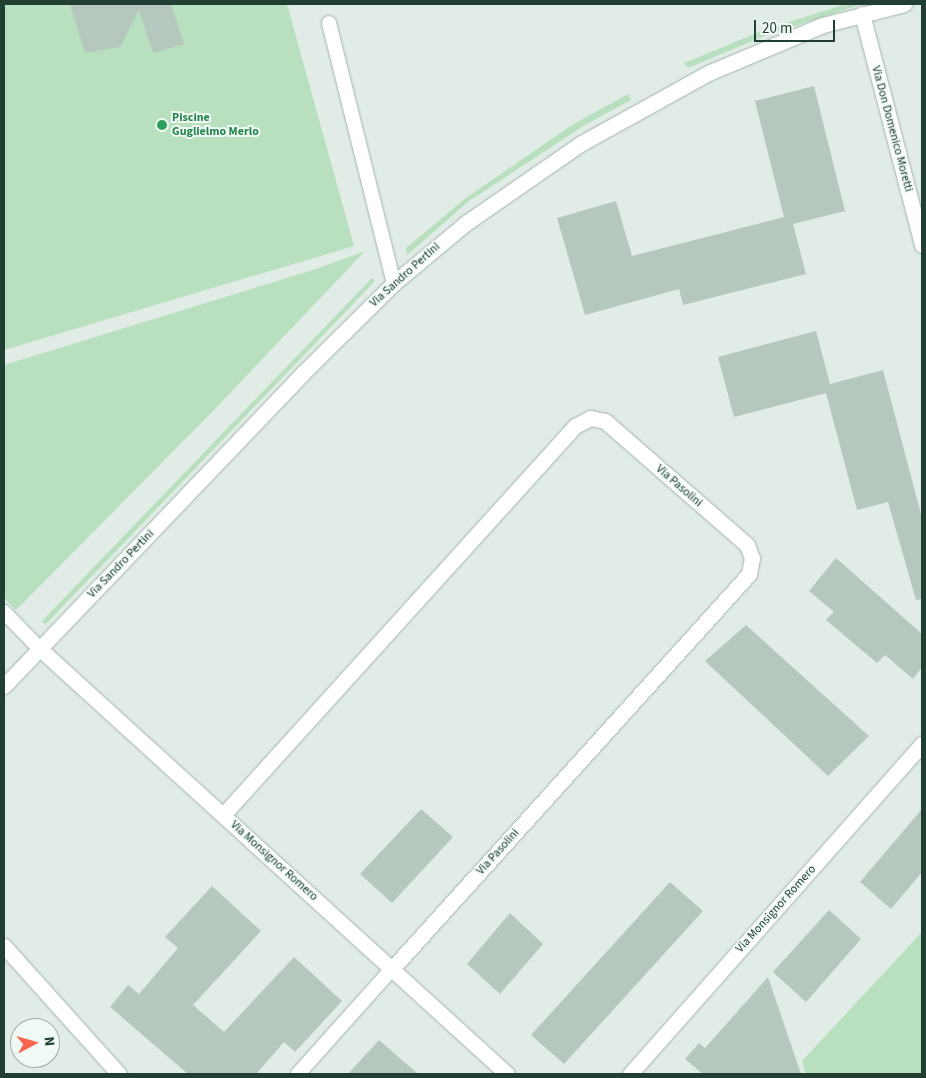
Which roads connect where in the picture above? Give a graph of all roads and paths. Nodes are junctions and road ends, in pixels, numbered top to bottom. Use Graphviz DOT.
graph roads {
  1 [pos="904,4"];
  2 [pos="862,14"];
  3 [pos="328,23"];
  4 [pos="922,245"];
  5 [pos="394,283"];
  6 [pos="4,612"];
  7 [pos="40,649"];
  8 [pos="4,686"];
  9 [pos="922,744"];
  10 [pos="223,815"];
  11 [pos="4,946"];
  12 [pos="390,971"];
  13 [pos="116,1073"];
  14 [pos="298,1074"];
  15 [pos="507,1074"];
  16 [pos="630,1074"];
  1 -- 2 [label="street, Via Sandro Pertini"];
  2 -- 4 [label="street, Via Don Domenico Moretti"];
  2 -- 5 [label="street, Via Sandro Pertini"];
  3 -- 5 [label="lane"];
  5 -- 7 [label="street, Via Sandro Pertini"];
  6 -- 7 [label="lane"];
  7 -- 8 [label="street, Via Sandro Pertini"];
  7 -- 10 [label="street, Via Monsignor Romero"];
  9 -- 16 [label="street, Via Monsignor Romero"];
  10 -- 12 [label="street, Via Monsignor Romero"];
  10 -- 12 [label="street, Via Pasolini"];
  11 -- 13 [label="street"];
  12 -- 14 [label="lane"];
  12 -- 15 [label="street, Via Monsignor Romero"];
}
